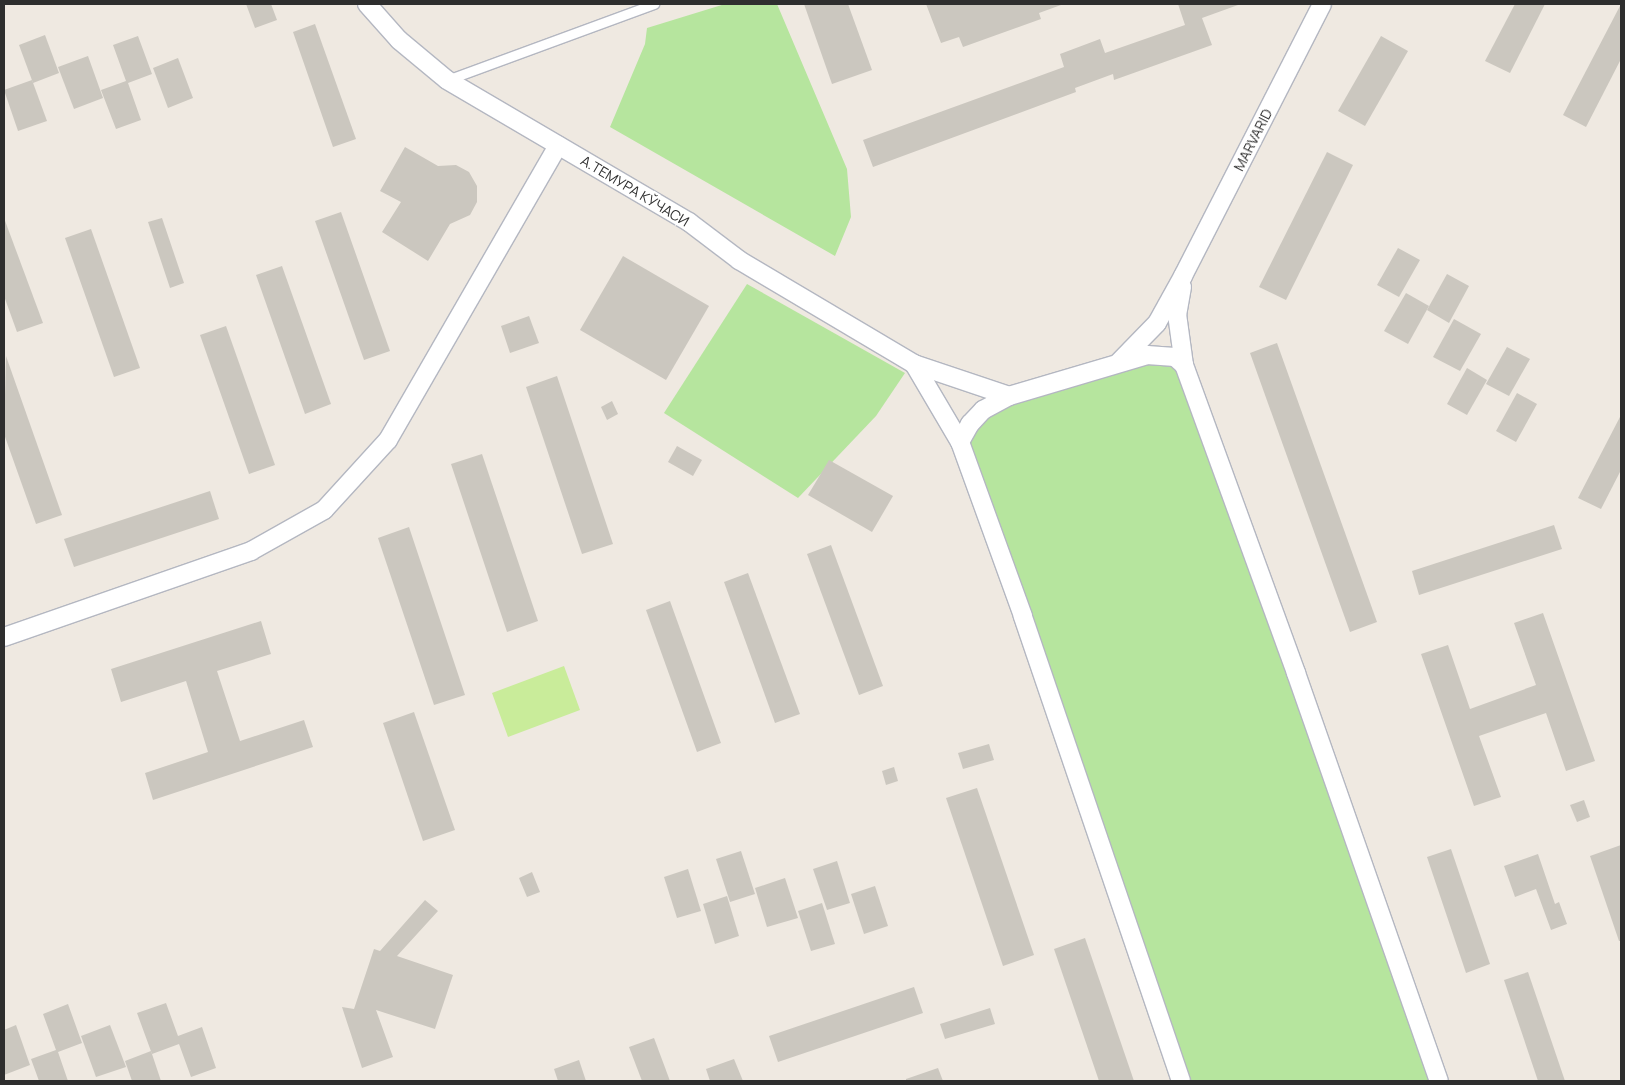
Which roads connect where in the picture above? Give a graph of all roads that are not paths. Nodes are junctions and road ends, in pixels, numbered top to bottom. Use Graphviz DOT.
graph roads {
  1 [pos="367,4"];
  2 [pos="654,4"];
  3 [pos="1322,4"];
  4 [pos="447,80"];
  5 [pos="558,146"];
  6 [pos="1183,276"];
  7 [pos="1119,362"];
  8 [pos="914,364"];
  9 [pos="1184,365"];
  10 [pos="1009,396"];
  11 [pos="960,442"];
  12 [pos="4,637"];
  13 [pos="1181,1081"];
  14 [pos="1439,1081"];
  1 -- 4 [label="street, А.ТЕМУРА КЎЧАСИ"];
  2 -- 4 [label="lane"];
  3 -- 6 [label="street, MARVARID"];
  4 -- 5 [label="street, А.ТЕМУРА КЎЧАСИ"];
  5 -- 8 [label="street, А.ТЕМУРА КЎЧАСИ"];
  5 -- 12 [label="street"];
  6 -- 7 [label="street, MARVARID"];
  6 -- 9 [label="street"];
  7 -- 9 [label="street"];
  7 -- 10 [label="street"];
  8 -- 10 [label="street, А.ТЕМУРА КЎЧАСИ"];
  8 -- 11 [label="street"];
  9 -- 14 [label="street"];
  10 -- 11 [label="street"];
  11 -- 13 [label="street"];
}
